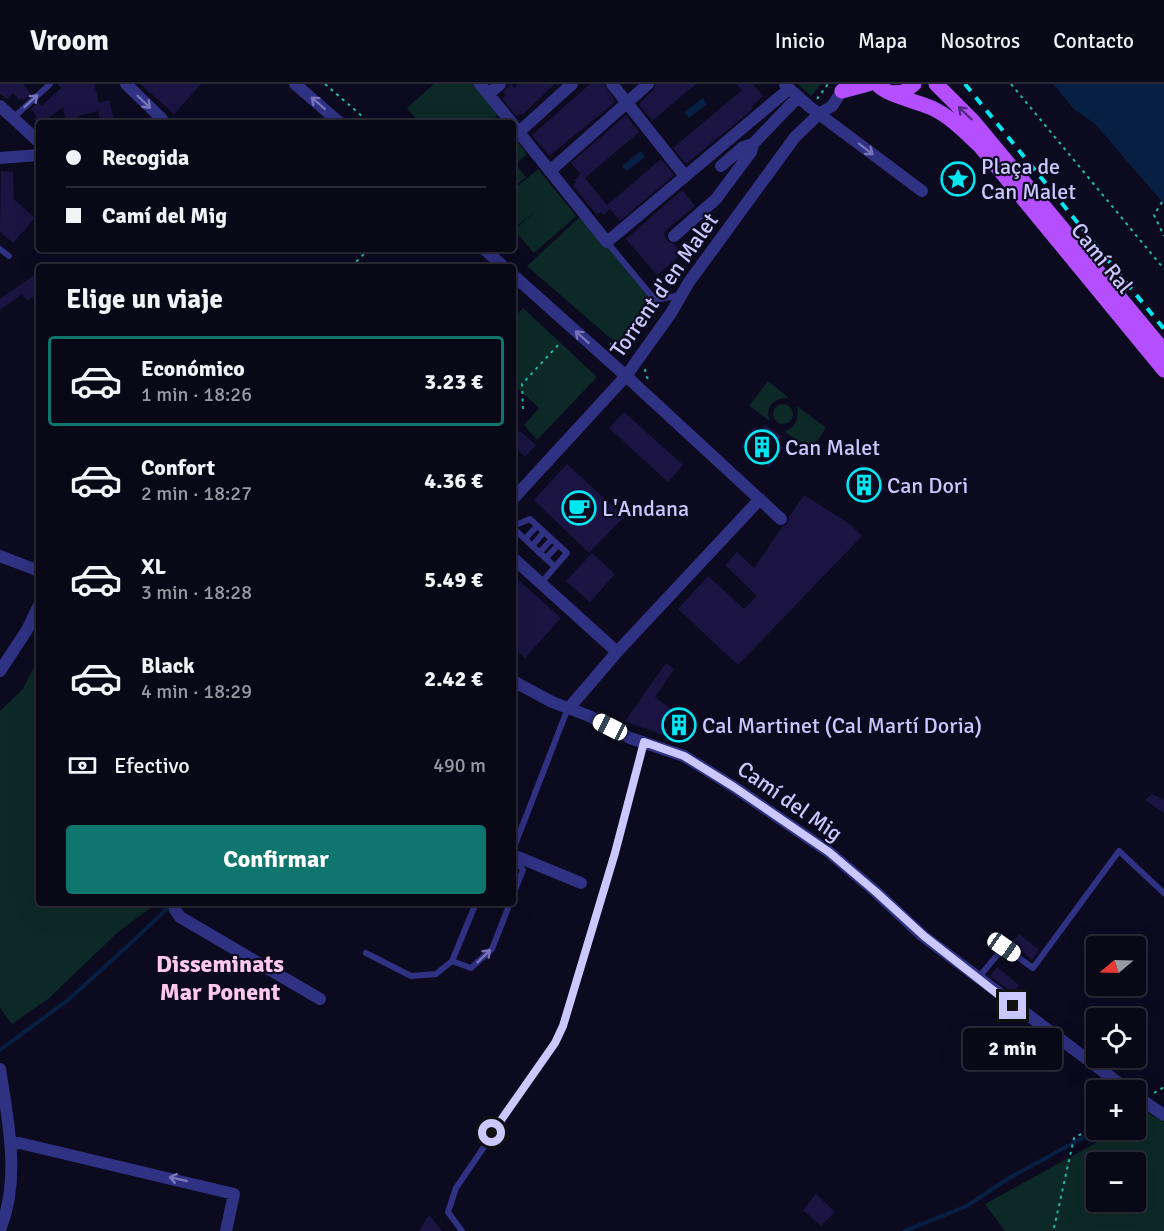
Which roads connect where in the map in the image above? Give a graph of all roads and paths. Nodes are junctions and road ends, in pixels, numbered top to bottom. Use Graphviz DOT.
graph roads {
  1 [pos="50,84"];
  2 [pos="126,84"];
  3 [pos="295,84"];
  4 [pos="325,84"];
  5 [pos="480,84"];
  6 [pos="501,84"];
  7 [pos="572,84"];
  8 [pos="612,84"];
  9 [pos="648,84"];
  10 [pos="828,84"];
  11 [pos="868,84"];
  12 [pos="877,84"];
  13 [pos="914,84"];
  14 [pos="936,84"];
  15 [pos="1011,84"];
  16 [pos="845,87"];
  17 [pos="790,90"];
  18 [pos="891,93"];
  19 [pos="489,94"];
  20 [pos="817,99"];
  21 [pos="626,102"];
  22 [pos="0,106"];
  23 [pos="819,114"];
  24 [pos="13,118"];
  25 [pos="160,120"];
  26 [pos="337,120"];
  27 [pos="367,120"];
  28 [pos="508,120"];
  29 [pos="516,121"];
  30 [pos="516,130"];
  31 [pos="36,139"];
  32 [pos="753,144"];
  33 [pos="36,155"];
  34 [pos="0,158"];
  35 [pos="721,166"];
  36 [pos="551,170"];
  37 [pos="685,176"];
  38 [pos="922,191"];
  39 [pos="1162,202"];
  40 [pos="674,236"];
  41 [pos="1164,236"];
  42 [pos="607,242"];
  43 [pos="0,249"];
  44 [pos="366,252"];
  45 [pos="487,252"];
  46 [pos="682,254"];
  47 [pos="9,256"];
  48 [pos="354,264"];
  49 [pos="501,264"];
  50 [pos="688,264"];
  51 [pos="1164,269"];
  52 [pos="516,278"];
  53 [pos="682,295"];
  54 [pos="560,343"];
  55 [pos="611,345"];
  56 [pos="1164,351"];
  57 [pos="631,356"];
  58 [pos="642,365"];
  59 [pos="1164,369"];
  60 [pos="626,376"];
  61 [pos="653,383"];
  62 [pos="523,409"];
  63 [pos="516,491"];
  64 [pos="760,499"];
  65 [pos="782,519"];
  66 [pos="516,526"];
  67 [pos="537,526"];
  68 [pos="516,530"];
  69 [pos="544,532"];
  70 [pos="525,539"];
  71 [pos="552,539"];
  72 [pos="558,545"];
  73 [pos="532,546"];
  74 [pos="539,553"];
  75 [pos="0,556"];
  76 [pos="546,558"];
  77 [pos="516,561"];
  78 [pos="555,567"];
  79 [pos="36,570"];
  80 [pos="541,583"];
  81 [pos="36,611"];
  82 [pos="617,652"];
  83 [pos="0,671"];
  84 [pos="516,683"];
  85 [pos="568,708"];
  86 [pos="644,742"];
  87 [pos="516,842"];
  88 [pos="516,857"];
  89 [pos="516,860"];
  90 [pos="581,883"];
  91 [pos="516,888"];
  92 [pos="1164,893"];
  93 [pos="175,906"];
  94 [pos="475,906"];
  95 [pos="509,906"];
  96 [pos="366,953"];
  97 [pos="452,961"];
  98 [pos="977,978"];
  99 [pos="320,999"];
  100 [pos="0,1069"];
  101 [pos="1115,1080"];
  102 [pos="1146,1103"];
  103 [pos="1164,1115"];
  104 [pos="1086,1131"];
  105 [pos="11,1141"];
  106 [pos="1054,1228"];
  107 [pos="0,1230"];
  108 [pos="226,1231"];
  109 [pos="462,1231"];
  24 -- 1 [label="lane, one-way"];
  2 -- 25 [label="street, one-way"];
  26 -- 3 [label="street, one-way"];
  4 -- 27 [label="path"];
  5 -- 19 [label="street"];
  6 -- 19 [label="street"];
  7 -- 29 [label="street"];
  8 -- 21 [label="street"];
  9 -- 21 [label="street"];
  10 -- 20 [label="path"];
  11 -- 16 [label="main road"];
  12 -- 18 [label="main road, Camí Ral"];
  13 -- 18 [label="main road"];
  56 -- 14 [label="main road, Camí Ral, one-way"];
  15 -- 51 [label="path"];
  16 -- 23 [label="street, Torrent d'en Malet"];
  17 -- 23 [label="street"];
  17 -- 32 [label="street"];
  17 -- 37 [label="street"];
  18 -- 59 [label="main road, Camí Ral"];
  19 -- 28 [label="street"];
  21 -- 36 [label="street"];
  21 -- 37 [label="street"];
  22 -- 24 [label="street"];
  23 -- 38 [label="street, one-way"];
  23 -- 53 [label="street, Torrent d'en Malet"];
  24 -- 31 [label="street"];
  30 -- 36 [label="street"];
  32 -- 35 [label="street"];
  32 -- 40 [label="street"];
  33 -- 34 [label="street"];
  36 -- 42 [label="street"];
  37 -- 42 [label="street"];
  39 -- 41 [label="path"];
  42 -- 53 [label="lane"];
  43 -- 47 [label="lane"];
  44 -- 48 [label="path"];
  45 -- 49 [label="street"];
  46 -- 50 [label="path"];
  60 -- 52 [label="street, one-way"];
  53 -- 60 [label="street, Torrent d'en Malet"];
  54 -- 62 [label="path"];
  55 -- 57 [label="path"];
  58 -- 61 [label="path"];
  60 -- 63 [label="street, Torrent d'en Malet"];
  60 -- 64 [label="street"];
  64 -- 65 [label="street"];
  64 -- 82 [label="street"];
  66 -- 67 [label="lane"];
  67 -- 69 [label="lane"];
  67 -- 70 [label="lane"];
  68 -- 70 [label="lane"];
  69 -- 71 [label="lane"];
  69 -- 73 [label="lane"];
  70 -- 73 [label="lane"];
  71 -- 72 [label="lane"];
  71 -- 74 [label="lane"];
  72 -- 76 [label="lane"];
  72 -- 78 [label="lane"];
  73 -- 74 [label="lane"];
  74 -- 76 [label="lane"];
  75 -- 79 [label="street"];
  76 -- 78 [label="lane"];
  77 -- 80 [label="street"];
  78 -- 80 [label="lane"];
  80 -- 82 [label="street"];
  81 -- 83 [label="street"];
  82 -- 85 [label="street"];
  84 -- 85 [label="street, Camí del Mig"];
  85 -- 86 [label="street, Camí del Mig"];
  85 -- 87 [label="lane"];
  86 -- 98 [label="street, Camí del Mig"];
  86 -- 109 [label="lane"];
  88 -- 90 [label="street"];
  89 -- 91 [label="lane"];
  92 -- 98 [label="lane"];
  93 -- 99 [label="street"];
  94 -- 97 [label="lane"];
  97 -- 95 [label="lane, one-way"];
  96 -- 97 [label="lane"];
  98 -- 101 [label="street, Camí del Mig"];
  100 -- 105 [label="street"];
  102 -- 103 [label="street"];
  104 -- 106 [label="path"];
  105 -- 107 [label="street"];
  108 -- 105 [label="street, one-way"];
}
